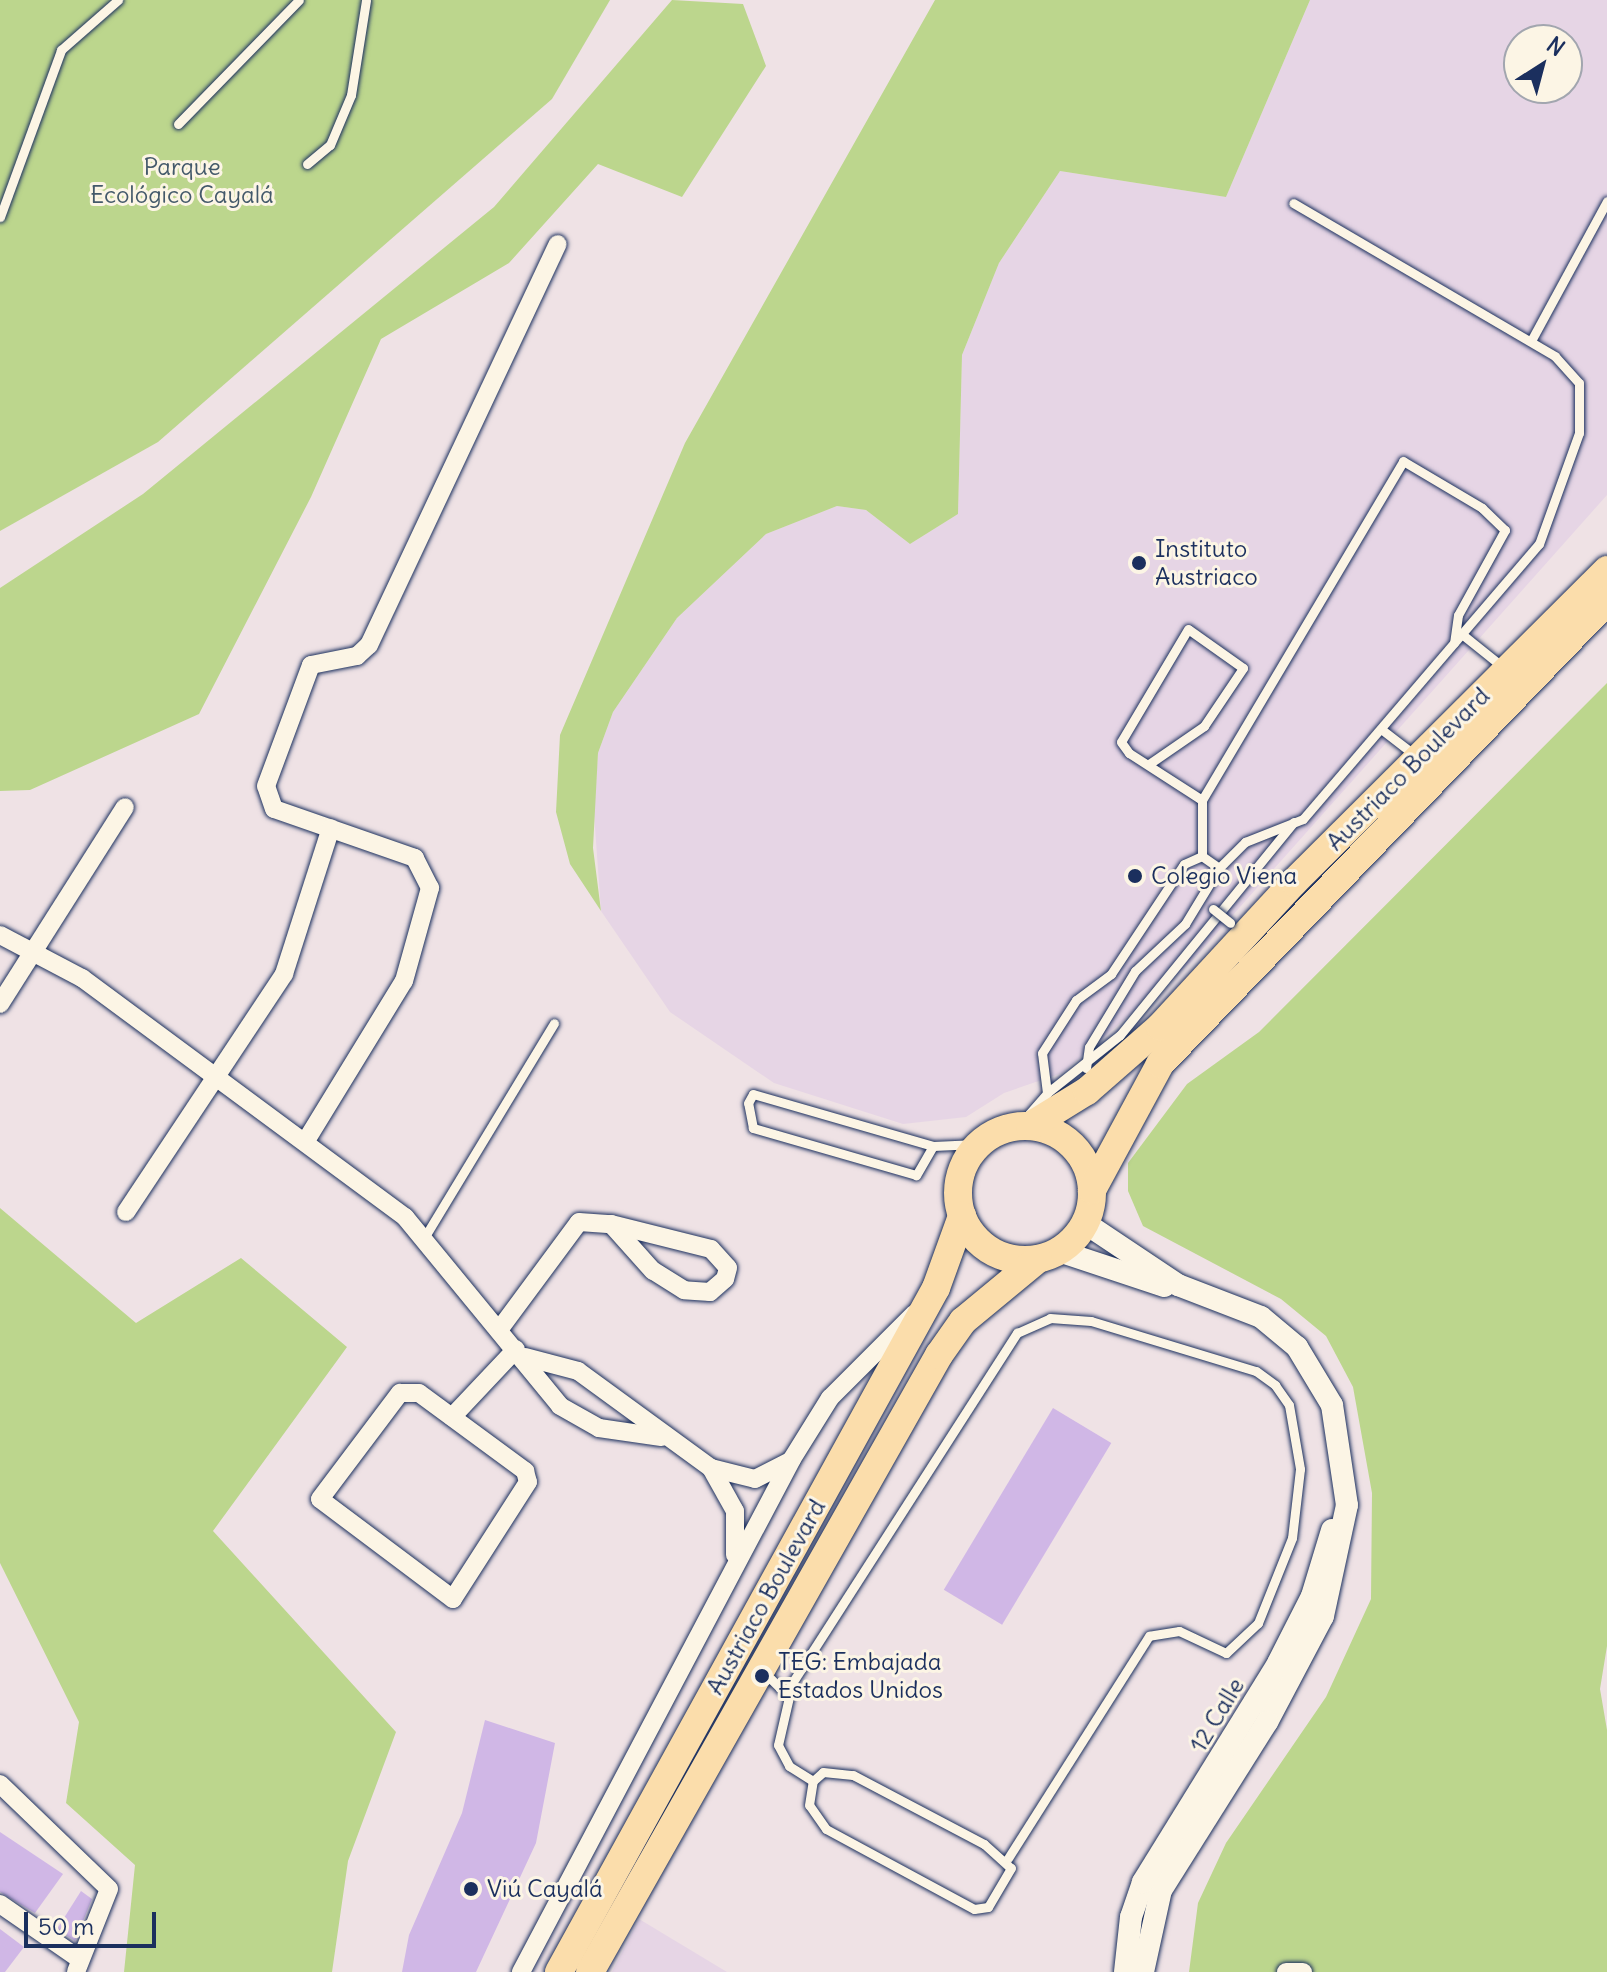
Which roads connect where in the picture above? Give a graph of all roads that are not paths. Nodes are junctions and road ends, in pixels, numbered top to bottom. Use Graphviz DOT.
graph roads {
  1 [pos="118,0"];
  2 [pos="299,0"];
  3 [pos="366,0"];
  4 [pos="178,124"];
  5 [pos="307,164"];
  6 [pos="1607,201"];
  7 [pos="1293,203"];
  8 [pos="0,217"];
  9 [pos="558,244"];
  10 [pos="1531,341"];
  11 [pos="1607,570"];
  12 [pos="1607,601"];
  13 [pos="1463,635"];
  14 [pos="1453,646"];
  15 [pos="1507,670"];
  16 [pos="1381,729"];
  17 [pos="1419,758"];
  18 [pos="1149,764"];
  19 [pos="1202,800"];
  20 [pos="125,807"];
  21 [pos="1294,822"];
  22 [pos="331,828"];
  23 [pos="1202,856"];
  24 [pos="1219,868"];
  25 [pos="1294,882"];
  26 [pos="1202,893"];
  27 [pos="0,935"];
  28 [pos="32,952"];
  29 [pos="0,1004"];
  30 [pos="554,1023"];
  31 [pos="1086,1068"];
  32 [pos="214,1071"];
  33 [pos="1047,1093"];
  34 [pos="1024,1126"];
  35 [pos="307,1139"];
  36 [pos="977,1144"];
  37 [pos="933,1146"];
  38 [pos="1092,1190"];
  39 [pos="126,1212"];
  40 [pos="962,1216"];
  41 [pos="1085,1223"];
  42 [pos="611,1224"];
  43 [pos="424,1238"];
  44 [pos="1049,1255"];
  45 [pos="1178,1285"];
  46 [pos="936,1288"];
  47 [pos="499,1330"];
  48 [pos="520,1353"];
  49 [pos="452,1417"];
  50 [pos="661,1437"];
  51 [pos="792,1459"];
  52 [pos="711,1468"];
  53 [pos="1342,1478"];
  54 [pos="735,1558"];
  55 [pos="770,1678"];
  56 [pos="787,1691"];
  57 [pos="813,1781"];
  58 [pos="3,1793"];
  59 [pos="1008,1858"];
  60 [pos="0,1904"];
  61 [pos="77,1965"];
  62 [pos="521,1972"];
  63 [pos="559,1972"];
  64 [pos="590,1972"];
  65 [pos="1125,1972"];
  66 [pos="1143,1972"];
  67 [pos="1286,1972"];
  68 [pos="1303,1972"];
  1 -- 8 [label="lane"];
  2 -- 4 [label="lane"];
  3 -- 5 [label="lane"];
  6 -- 10 [label="lane"];
  7 -- 10 [label="lane"];
  9 -- 22 [label="street"];
  10 -- 13 [label="lane"];
  11 -- 15 [label="main road, Austriaco Boulevard"];
  12 -- 38 [label="main road, Austriaco Boulevard"];
  13 -- 14 [label="lane"];
  13 -- 15 [label="lane"];
  14 -- 16 [label="lane"];
  14 -- 19 [label="lane"];
  15 -- 17 [label="main road, Austriaco Boulevard"];
  16 -- 17 [label="lane"];
  16 -- 21 [label="lane"];
  17 -- 25 [label="main road, Austriaco Boulevard"];
  18 -- 18 [label="lane"];
  18 -- 19 [label="lane"];
  19 -- 23 [label="lane"];
  20 -- 28 [label="street"];
  21 -- 24 [label="lane"];
  21 -- 31 [label="lane"];
  22 -- 32 [label="street"];
  22 -- 35 [label="street"];
  23 -- 24 [label="lane"];
  23 -- 33 [label="lane"];
  24 -- 26 [label="lane"];
  25 -- 26 [label="lane, bridge"];
  25 -- 34 [label="main road, Austriaco Boulevard"];
  26 -- 31 [label="lane"];
  27 -- 28 [label="street"];
  28 -- 29 [label="street"];
  28 -- 32 [label="street"];
  30 -- 43 [label="lane"];
  31 -- 33 [label="lane"];
  32 -- 35 [label="street"];
  32 -- 39 [label="street"];
  33 -- 34 [label="lane"];
  34 -- 36 [label="main road"];
  34 -- 38 [label="main road"];
  35 -- 43 [label="street"];
  36 -- 37 [label="lane"];
  36 -- 40 [label="main road"];
  37 -- 37 [label="lane"];
  38 -- 41 [label="main road"];
  40 -- 44 [label="main road"];
  40 -- 46 [label="main road, Austriaco Boulevard"];
  41 -- 44 [label="main road"];
  41 -- 45 [label="street, 12 Calle"];
  42 -- 42 [label="street"];
  42 -- 47 [label="street"];
  43 -- 47 [label="street"];
  44 -- 45 [label="street, 12 Calle"];
  44 -- 64 [label="main road, Austriaco Boulevard"];
  45 -- 53 [label="street, 12 Calle"];
  46 -- 51 [label="street"];
  46 -- 63 [label="main road, Austriaco Boulevard"];
  47 -- 48 [label="street"];
  48 -- 49 [label="street"];
  48 -- 50 [label="street"];
  48 -- 50 [label="street"];
  49 -- 49 [label="street"];
  50 -- 52 [label="street"];
  51 -- 52 [label="street"];
  51 -- 54 [label="street"];
  52 -- 54 [label="street"];
  53 -- 65 [label="street, 12 Calle"];
  53 -- 66 [label="street, 12 Calle"];
  54 -- 62 [label="street"];
  55 -- 56 [label="lane"];
  56 -- 57 [label="lane"];
  56 -- 59 [label="lane"];
  57 -- 59 [label="lane"];
  57 -- 59 [label="lane"];
  58 -- 61 [label="street"];
  60 -- 61 [label="street"];
  67 -- 68 [label="street"];
}
